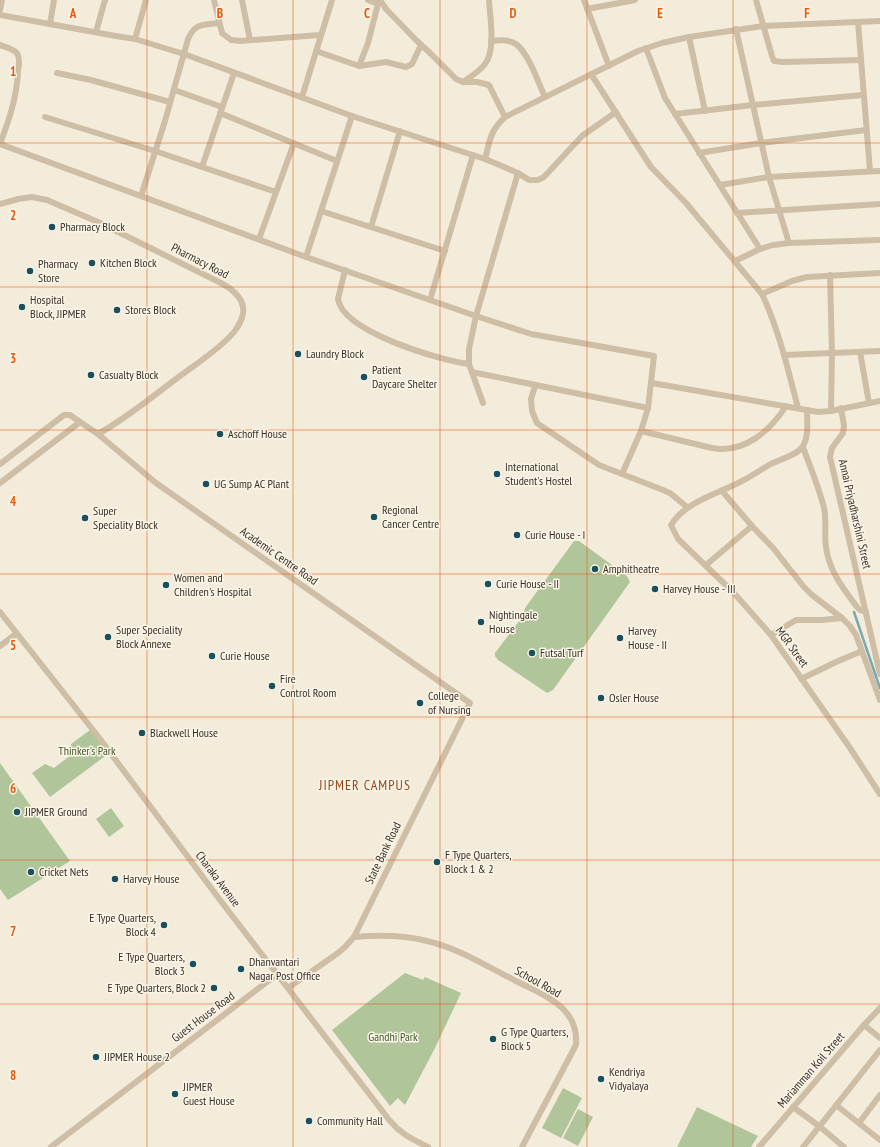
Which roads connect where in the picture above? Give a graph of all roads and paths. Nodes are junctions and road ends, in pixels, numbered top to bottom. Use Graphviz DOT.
graph roads {
  1 [pos="2,0"];
  2 [pos="54,0"];
  3 [pos="105,0"];
  4 [pos="146,0"];
  5 [pos="214,0"];
  6 [pos="242,0"];
  7 [pos="332,0"];
  8 [pos="368,0"];
  9 [pos="489,0"];
  10 [pos="584,0"];
  11 [pos="635,0"];
  12 [pos="756,0"];
  13 [pos="379,1"];
  14 [pos="587,9"];
  15 [pos="0,10"];
  16 [pos="0,15"];
  17 [pos="880,21"];
  18 [pos="858,22"];
  19 [pos="219,23"];
  20 [pos="50,24"];
  21 [pos="763,26"];
  22 [pos="736,29"];
  23 [pos="96,32"];
  24 [pos="320,35"];
  25 [pos="689,37"];
  26 [pos="135,40"];
  27 [pos="250,40"];
  28 [pos="491,40"];
  29 [pos="0,44"];
  30 [pos="421,45"];
  31 [pos="646,48"];
  32 [pos="316,52"];
  33 [pos="184,54"];
  34 [pos="860,60"];
  35 [pos="359,66"];
  36 [pos="609,66"];
  37 [pos="57,73"];
  38 [pos="234,73"];
  39 [pos="591,74"];
  40 [pos="463,82"];
  41 [pos="174,90"];
  42 [pos="863,95"];
  43 [pos="302,97"];
  44 [pos="545,97"];
  45 [pos="170,102"];
  46 [pos="753,105"];
  47 [pos="221,110"];
  48 [pos="705,111"];
  49 [pos="616,112"];
  50 [pos="675,114"];
  51 [pos="46,116"];
  52 [pos="352,116"];
  53 [pos="505,117"];
  54 [pos="866,130"];
  55 [pos="400,131"];
  56 [pos="294,143"];
  57 [pos="762,143"];
  58 [pos="0,144"];
  59 [pos="156,151"];
  60 [pos="700,153"];
  61 [pos="473,155"];
  62 [pos="485,159"];
  63 [pos="337,161"];
  64 [pos="202,168"];
  65 [pos="870,171"];
  66 [pos="880,171"];
  67 [pos="518,173"];
  68 [pos="769,177"];
  69 [pos="720,185"];
  70 [pos="276,192"];
  71 [pos="141,196"];
  72 [pos="0,204"];
  73 [pos="880,204"];
  74 [pos="779,210"];
  75 [pos="321,211"];
  76 [pos="737,213"];
  77 [pos="371,227"];
  78 [pos="259,239"];
  79 [pos="880,240"];
  80 [pos="789,243"];
  81 [pos="760,248"];
  82 [pos="445,251"];
  83 [pos="306,257"];
  84 [pos="734,261"];
  85 [pos="345,270"];
  86 [pos="880,273"];
  87 [pos="830,276"];
  88 [pos="762,294"];
  89 [pos="430,300"];
  90 [pos="476,316"];
  91 [pos="880,351"];
  92 [pos="860,352"];
  93 [pos="832,353"];
  94 [pos="784,355"];
  95 [pos="469,364"];
  96 [pos="472,372"];
  97 [pos="652,383"];
  98 [pos="535,386"];
  99 [pos="880,401"];
  100 [pos="483,403"];
  101 [pos="869,403"];
  102 [pos="786,406"];
  103 [pos="648,408"];
  104 [pos="798,408"];
  105 [pos="841,408"];
  106 [pos="807,410"];
  107 [pos="831,411"];
  108 [pos="80,422"];
  109 [pos="641,430"];
  110 [pos="98,434"];
  111 [pos="803,447"];
  112 [pos="0,464"];
  113 [pos="622,474"];
  114 [pos="0,483"];
  115 [pos="722,491"];
  116 [pos="688,508"];
  117 [pos="752,526"];
  118 [pos="706,565"];
  119 [pos="0,612"];
  120 [pos="866,612"];
  121 [pos="842,618"];
  122 [pos="16,634"];
  123 [pos="771,636"];
  124 [pos="0,646"];
  125 [pos="862,651"];
  126 [pos="880,674"];
  127 [pos="801,679"];
  128 [pos="880,700"];
  129 [pos="470,703"];
  130 [pos="880,794"];
  131 [pos="354,937"];
  132 [pos="274,971"];
  133 [pos="280,977"];
  134 [pos="272,978"];
  135 [pos="288,988"];
  136 [pos="880,1008"];
  137 [pos="864,1025"];
  138 [pos="880,1038"];
  139 [pos="880,1050"];
  140 [pos="880,1095"];
  141 [pos="836,1105"];
  142 [pos="793,1107"];
  143 [pos="859,1123"];
  144 [pos="819,1126"];
  145 [pos="880,1141"];
  146 [pos="51,1147"];
  147 [pos="428,1147"];
  148 [pos="522,1147"];
  149 [pos="760,1147"];
  150 [pos="803,1147"];
  151 [pos="842,1147"];
  152 [pos="876,1147"];
  1 -- 15 [label="street"];
  2 -- 20 [label="street"];
  3 -- 23 [label="street"];
  4 -- 26 [label="street"];
  5 -- 19 [label="street"];
  6 -- 27 [label="street"];
  7 -- 24 [label="street"];
  8 -- 13 [label="street"];
  9 -- 28 [label="street"];
  10 -- 14 [label="street"];
  11 -- 14 [label="street"];
  12 -- 21 [label="street"];
  13 -- 30 [label="street"];
  13 -- 35 [label="street"];
  14 -- 36 [label="street"];
  16 -- 20 [label="street"];
  17 -- 18 [label="street"];
  18 -- 21 [label="street"];
  18 -- 34 [label="street"];
  19 -- 27 [label="street"];
  19 -- 33 [label="street"];
  20 -- 23 [label="street"];
  21 -- 22 [label="street"];
  21 -- 34 [label="street"];
  22 -- 25 [label="street"];
  22 -- 46 [label="street"];
  23 -- 26 [label="street"];
  24 -- 27 [label="street"];
  24 -- 32 [label="street"];
  25 -- 31 [label="street"];
  25 -- 48 [label="street"];
  26 -- 33 [label="street"];
  28 -- 40 [label="street"];
  28 -- 44 [label="street"];
  29 -- 58 [label="street"];
  30 -- 35 [label="street"];
  30 -- 40 [label="street"];
  31 -- 36 [label="street"];
  31 -- 50 [label="street"];
  32 -- 35 [label="street"];
  32 -- 43 [label="street"];
  33 -- 38 [label="street"];
  33 -- 41 [label="street"];
  34 -- 42 [label="street"];
  36 -- 39 [label="street"];
  37 -- 45 [label="street"];
  38 -- 43 [label="street"];
  38 -- 47 [label="street"];
  39 -- 44 [label="street"];
  39 -- 49 [label="street"];
  40 -- 53 [label="street"];
  41 -- 45 [label="street"];
  41 -- 47 [label="street"];
  42 -- 46 [label="street"];
  42 -- 54 [label="street"];
  43 -- 52 [label="street"];
  44 -- 53 [label="street"];
  45 -- 59 [label="street"];
  46 -- 48 [label="street"];
  46 -- 57 [label="street"];
  47 -- 56 [label="street"];
  47 -- 64 [label="street"];
  48 -- 50 [label="street"];
  49 -- 67 [label="street"];
  49 -- 84 [label="street"];
  50 -- 60 [label="street"];
  51 -- 59 [label="street"];
  52 -- 55 [label="street"];
  52 -- 63 [label="street"];
  53 -- 62 [label="street"];
  54 -- 57 [label="street"];
  54 -- 65 [label="street"];
  55 -- 61 [label="street"];
  55 -- 77 [label="street"];
  56 -- 63 [label="street"];
  56 -- 70 [label="street"];
  57 -- 60 [label="street"];
  57 -- 68 [label="street"];
  58 -- 71 [label="street"];
  59 -- 64 [label="street"];
  59 -- 71 [label="street"];
  60 -- 69 [label="street"];
  61 -- 62 [label="street"];
  61 -- 82 [label="street"];
  62 -- 67 [label="street"];
  63 -- 75 [label="street"];
  64 -- 70 [label="street"];
  65 -- 66 [label="street"];
  65 -- 68 [label="street"];
  67 -- 90 [label="street"];
  68 -- 69 [label="street"];
  68 -- 74 [label="street"];
  69 -- 76 [label="street"];
  70 -- 78 [label="street"];
  71 -- 78 [label="street"];
  72 -- 110 [label="street, Pharmacy Road"];
  73 -- 74 [label="street"];
  74 -- 76 [label="street"];
  74 -- 80 [label="street"];
  75 -- 77 [label="street"];
  75 -- 83 [label="street"];
  76 -- 81 [label="street"];
  77 -- 82 [label="street"];
  78 -- 83 [label="street"];
  79 -- 80 [label="street"];
  80 -- 81 [label="street"];
  81 -- 84 [label="street"];
  82 -- 89 [label="street"];
  83 -- 85 [label="street"];
  84 -- 88 [label="street"];
  85 -- 89 [label="street"];
  85 -- 95 [label="street"];
  86 -- 87 [label="street"];
  87 -- 88 [label="street"];
  87 -- 93 [label="street"];
  88 -- 94 [label="street"];
  89 -- 90 [label="street"];
  90 -- 95 [label="street"];
  90 -- 97 [label="street"];
  91 -- 92 [label="street"];
  92 -- 93 [label="street"];
  92 -- 101 [label="street"];
  93 -- 94 [label="street"];
  93 -- 107 [label="street"];
  94 -- 104 [label="street"];
  95 -- 96 [label="street"];
  96 -- 98 [label="street"];
  96 -- 100 [label="street"];
  97 -- 102 [label="street"];
  97 -- 103 [label="street"];
  98 -- 103 [label="street"];
  98 -- 113 [label="street"];
  99 -- 101 [label="street"];
  101 -- 105 [label="street"];
  102 -- 104 [label="street"];
  102 -- 109 [label="street"];
  103 -- 109 [label="street"];
  104 -- 106 [label="street"];
  105 -- 107 [label="street"];
  105 -- 120 [label="street, Annai Priyadharshini Street"];
  106 -- 107 [label="street"];
  106 -- 111 [label="street"];
  108 -- 110 [label="street, Academic Centre Road"];
  108 -- 112 [label="street, Academic Centre Road"];
  108 -- 114 [label="street"];
  109 -- 113 [label="street"];
  110 -- 129 [label="street, Academic Centre Road"];
  111 -- 115 [label="street"];
  111 -- 120 [label="street"];
  113 -- 116 [label="street"];
  115 -- 116 [label="street"];
  115 -- 117 [label="street"];
  116 -- 118 [label="street, MGR Street"];
  117 -- 118 [label="street"];
  117 -- 121 [label="street"];
  118 -- 123 [label="street, MGR Street"];
  119 -- 122 [label="street, Charaka Avenue"];
  120 -- 126 [label="street, Annai Priyadharshini Street"];
  121 -- 123 [label="street"];
  121 -- 125 [label="street"];
  122 -- 124 [label="street"];
  122 -- 132 [label="street, Charaka Avenue"];
  123 -- 127 [label="street, MGR Street"];
  125 -- 127 [label="street"];
  125 -- 128 [label="street"];
  127 -- 130 [label="street, MGR Street"];
  129 -- 131 [label="street, State Bank Road"];
  131 -- 135 [label="street, State Bank Road"];
  131 -- 148 [label="street, School Road"];
  132 -- 133 [label="street, Charaka Avenue"];
  132 -- 134 [label="street"];
  133 -- 134 [label="street"];
  133 -- 135 [label="street, Charaka Avenue"];
  134 -- 146 [label="street, Guest House Road"];
  135 -- 147 [label="street, Charaka Avenue"];
  136 -- 137 [label="street, Mariamman Koil Street"];
  137 -- 138 [label="street"];
  137 -- 142 [label="street, Mariamman Koil Street"];
  139 -- 141 [label="street"];
  140 -- 143 [label="street"];
  141 -- 143 [label="street"];
  141 -- 144 [label="street"];
  142 -- 144 [label="street"];
  142 -- 149 [label="street, Mariamman Koil Street"];
  143 -- 145 [label="street"];
  144 -- 150 [label="street"];
  144 -- 151 [label="street"];
  145 -- 152 [label="street"];
}
